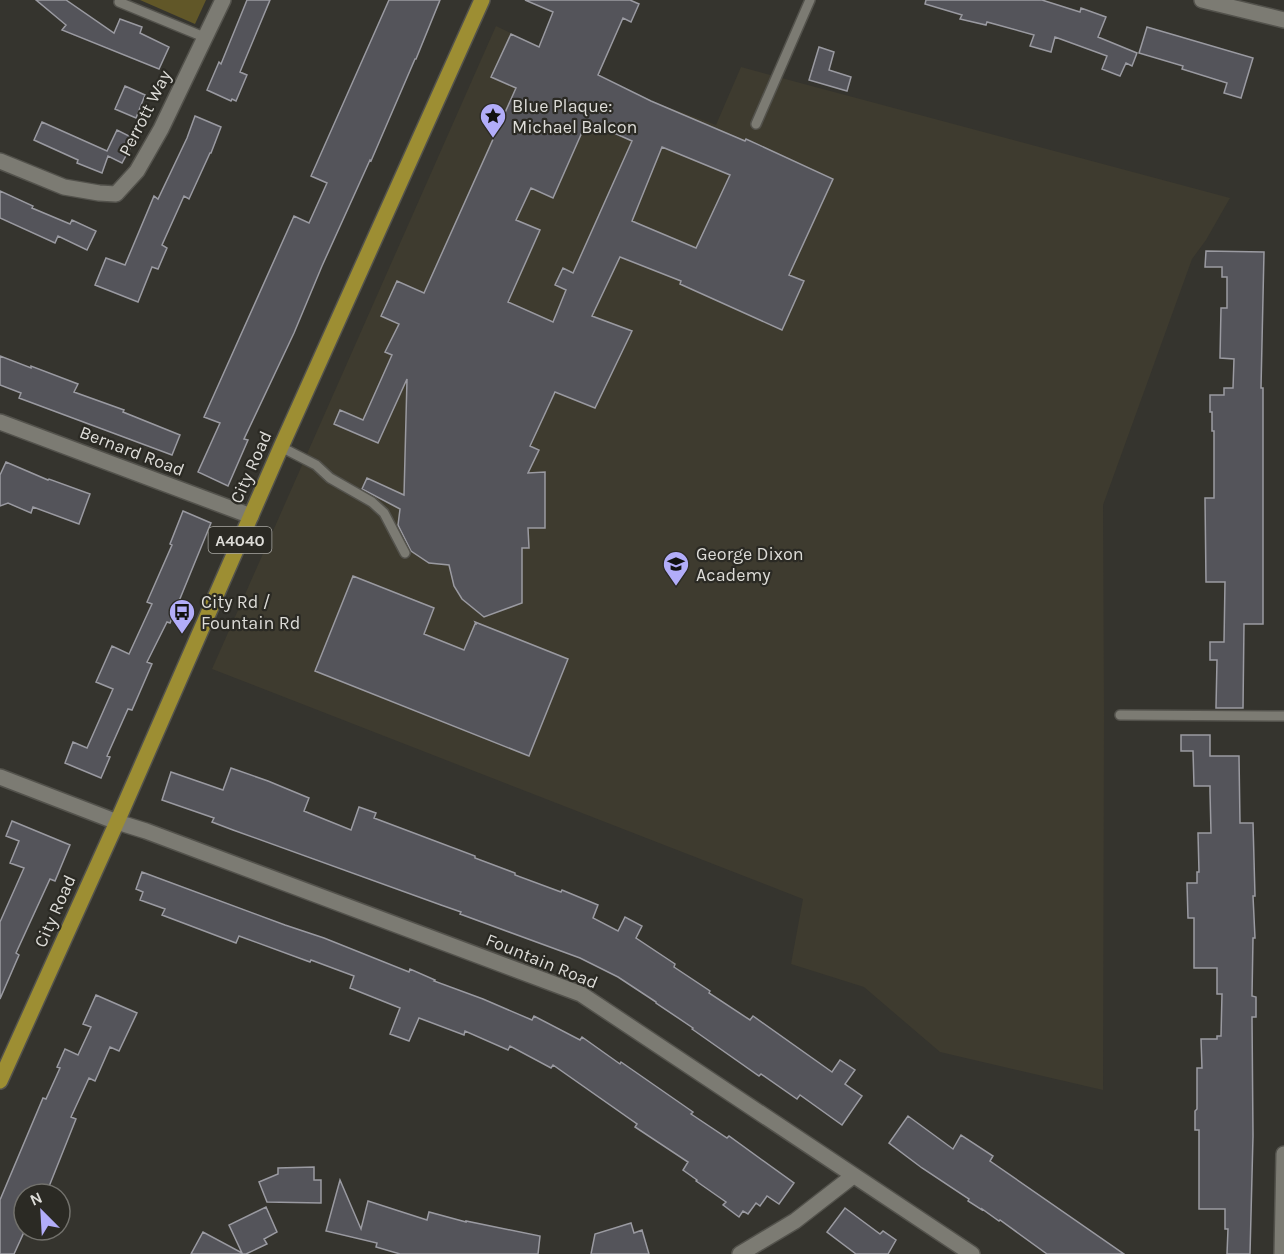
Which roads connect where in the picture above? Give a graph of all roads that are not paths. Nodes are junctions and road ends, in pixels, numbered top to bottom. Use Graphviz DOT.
graph roads {
  1 [pos="223,0"];
  2 [pos="482,0"];
  3 [pos="810,0"];
  4 [pos="1202,0"];
  5 [pos="119,2"];
  6 [pos="1284,20"];
  7 [pos="204,37"];
  8 [pos="756,124"];
  9 [pos="0,161"];
  10 [pos="0,422"];
  11 [pos="281,447"];
  12 [pos="251,516"];
  13 [pos="405,552"];
  14 [pos="1120,715"];
  15 [pos="1284,716"];
  16 [pos="0,777"];
  17 [pos="117,822"];
  18 [pos="0,1082"];
  19 [pos="1284,1155"];
  20 [pos="853,1176"];
  21 [pos="741,1254"];
  22 [pos="972,1254"];
  23 [pos="1282,1254"];
  1 -- 7 [label="street, Perrott Way"];
  2 -- 11 [label="main road, City Road / A4040"];
  3 -- 8 [label="lane"];
  4 -- 6 [label="street"];
  5 -- 7 [label="lane"];
  7 -- 9 [label="street, Perrott Way"];
  10 -- 12 [label="street, Bernard Road"];
  11 -- 12 [label="main road, City Road / A4040"];
  11 -- 13 [label="lane"];
  12 -- 17 [label="main road, City Road / A4040"];
  14 -- 15 [label="lane"];
  16 -- 17 [label="street, Fountain Road"];
  17 -- 18 [label="main road, City Road / A4040"];
  17 -- 20 [label="street, Fountain Road"];
  19 -- 23 [label="street"];
  20 -- 21 [label="street"];
  20 -- 22 [label="street, Fountain Road"];
}
